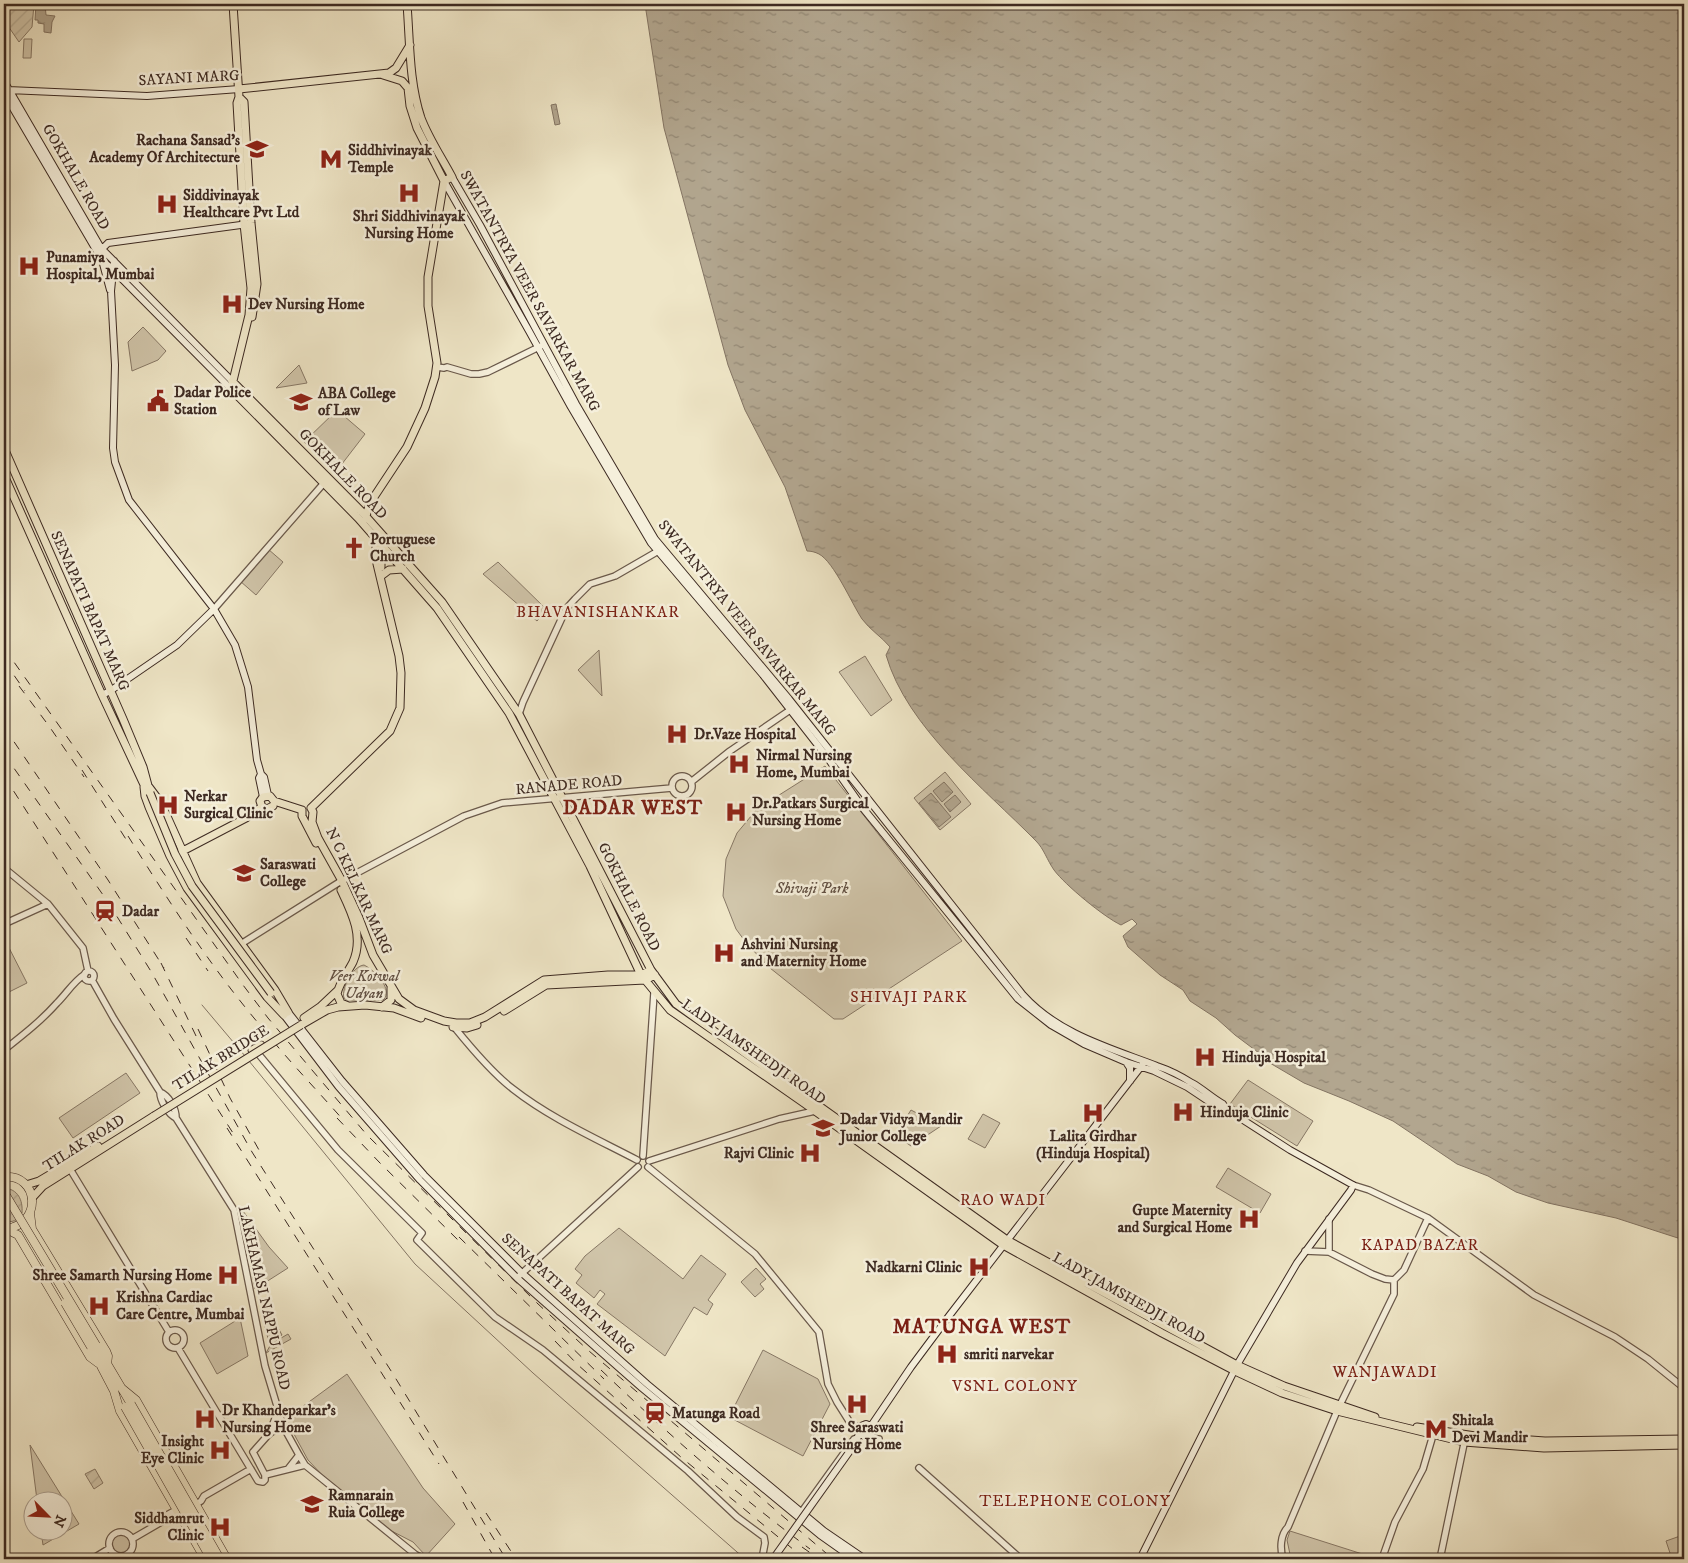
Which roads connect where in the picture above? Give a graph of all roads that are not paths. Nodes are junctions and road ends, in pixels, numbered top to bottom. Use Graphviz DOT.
graph roads {
  1 [pos="233,4"];
  2 [pos="407,4"];
  3 [pos="410,45"];
  4 [pos="376,74"];
  5 [pos="4,80"];
  6 [pos="6,91"];
  7 [pos="239,93"];
  8 [pos="452,177"];
  9 [pos="444,182"];
  10 [pos="248,224"];
  11 [pos="102,254"];
  12 [pos="114,261"];
  13 [pos="113,270"];
  14 [pos="126,284"];
  15 [pos="111,291"];
  16 [pos="540,346"];
  17 [pos="440,366"];
  18 [pos="234,373"];
  19 [pos="226,375"];
  20 [pos="234,387"];
  21 [pos="4,448"];
  22 [pos="4,475"];
  23 [pos="324,483"];
  24 [pos="362,518"];
  25 [pos="382,540"];
  26 [pos="664,550"];
  27 [pos="657,551"];
  28 [pos="403,569"];
  29 [pos="380,574"];
  30 [pos="214,609"];
  31 [pos="86,637"];
  32 [pos="78,641"];
  33 [pos="91,648"];
  34 [pos="83,652"];
  35 [pos="110,691"];
  36 [pos="102,695"];
  37 [pos="792,709"];
  38 [pos="519,714"];
  39 [pos="122,716"];
  40 [pos="114,720"];
  41 [pos="690,780"];
  42 [pos="147,786"];
  43 [pos="672,788"];
  44 [pos="266,796"];
  45 [pos="559,798"];
  46 [pos="274,803"];
  47 [pos="262,807"];
  48 [pos="311,808"];
  49 [pos="302,814"];
  50 [pos="182,853"];
  51 [pos="170,856"];
  52 [pos="4,868"];
  53 [pos="340,882"];
  54 [pos="48,904"];
  55 [pos="4,924"];
  56 [pos="242,944"];
  57 [pos="373,955"];
  58 [pos="354,960"];
  59 [pos="86,972"];
  60 [pos="653,972"];
  61 [pos="643,977"];
  62 [pos="391,988"];
  63 [pos="338,990"];
  64 [pos="654,993"];
  65 [pos="348,1006"];
  66 [pos="382,1007"];
  67 [pos="286,1013"];
  68 [pos="300,1023"];
  69 [pos="456,1028"];
  70 [pos="4,1050"];
  71 [pos="256,1051"];
  72 [pos="1126,1062"];
  73 [pos="1143,1064"];
  74 [pos="1130,1082"];
  75 [pos="804,1102"];
  76 [pos="833,1106"];
  77 [pos="815,1110"];
  78 [pos="825,1111"];
  79 [pos="153,1114"];
  80 [pos="798,1115"];
  81 [pos="643,1156"];
  82 [pos="637,1160"];
  83 [pos="648,1164"];
  84 [pos="638,1167"];
  85 [pos="70,1169"];
  86 [pos="5,1175"];
  87 [pos="26,1185"];
  88 [pos="1353,1185"];
  89 [pos="4,1192"];
  90 [pos="32,1198"];
  91 [pos="4,1202"];
  92 [pos="30,1213"];
  93 [pos="1329,1218"];
  94 [pos="1428,1218"];
  95 [pos="5,1229"];
  96 [pos="1005,1242"];
  97 [pos="1305,1251"];
  98 [pos="1329,1252"];
  99 [pos="519,1276"];
  100 [pos="1394,1280"];
  101 [pos="169,1332"];
  102 [pos="93,1346"];
  103 [pos="178,1348"];
  104 [pos="104,1365"];
  105 [pos="1236,1368"];
  106 [pos="117,1388"];
  107 [pos="1684,1388"];
  108 [pos="128,1406"];
  109 [pos="1338,1409"];
  110 [pos="278,1411"];
  111 [pos="283,1425"];
  112 [pos="269,1434"];
  113 [pos="862,1434"];
  114 [pos="1433,1435"];
  115 [pos="879,1439"];
  116 [pos="1465,1439"];
  117 [pos="1684,1439"];
  118 [pos="1684,1445"];
  119 [pos="254,1452"];
  120 [pos="299,1455"];
  121 [pos="245,1458"];
  122 [pos="305,1465"];
  123 [pos="919,1468"];
  124 [pos="251,1469"];
  125 [pos="287,1469"];
  126 [pos="265,1475"];
  127 [pos="194,1502"];
  128 [pos="178,1512"];
  129 [pos="801,1514"];
  130 [pos="1288,1527"];
  131 [pos="132,1539"];
  132 [pos="111,1550"];
  133 [pos="1282,1552"];
  134 [pos="416,1557"];
  135 [pos="92,1559"];
  136 [pos="99,1559"];
  137 [pos="205,1559"];
  138 [pos="212,1559"];
  139 [pos="220,1559"];
  140 [pos="227,1559"];
  141 [pos="425,1559"];
  142 [pos="762,1559"];
  143 [pos="773,1559"];
  144 [pos="854,1559"];
  145 [pos="865,1559"];
  146 [pos="1021,1559"];
  147 [pos="1140,1559"];
  148 [pos="1282,1559"];
  149 [pos="1382,1559"];
  150 [pos="1440,1559"];
  1 -- 7 [label="main road"];
  2 -- 3 [label="main road, SWATANTRYA VEER SAVARKAR MARG"];
  3 -- 4 [label="main road"];
  3 -- 8 [label="main road, SWATANTRYA VEER SAVARKAR MARG"];
  4 -- 7 [label="main road, SAYANI MARG"];
  4 -- 9 [label="main road, SWATANTRYA VEER SAVARKAR MARG"];
  5 -- 6 [label="main road, GOKHALE ROAD"];
  6 -- 7 [label="main road, SAYANI MARG"];
  6 -- 11 [label="main road, GOKHALE ROAD"];
  7 -- 10 [label="main road"];
  8 -- 9 [label="main road"];
  8 -- 16 [label="main road, SWATANTRYA VEER SAVARKAR MARG"];
  9 -- 16 [label="main road, SWATANTRYA VEER SAVARKAR MARG"];
  9 -- 17 [label="main road"];
  10 -- 11 [label="main road"];
  10 -- 18 [label="main road"];
  10 -- 20 [label="main road"];
  11 -- 12 [label="main road, GOKHALE ROAD"];
  11 -- 13 [label="main road, GOKHALE ROAD"];
  11 -- 15 [label="main road"];
  12 -- 13 [label="main road"];
  12 -- 19 [label="main road, GOKHALE ROAD"];
  13 -- 14 [label="main road, GOKHALE ROAD"];
  13 -- 15 [label="main road"];
  14 -- 15 [label="main road"];
  14 -- 20 [label="main road, GOKHALE ROAD"];
  15 -- 30 [label="main road"];
  16 -- 17 [label="street"];
  16 -- 26 [label="main road, SWATANTRYA VEER SAVARKAR MARG"];
  16 -- 27 [label="main road, SWATANTRYA VEER SAVARKAR MARG"];
  17 -- 24 [label="main road"];
  18 -- 19 [label="main road"];
  18 -- 20 [label="main road"];
  19 -- 20 [label="main road, GOKHALE ROAD"];
  20 -- 23 [label="main road, GOKHALE ROAD"];
  20 -- 24 [label="main road, GOKHALE ROAD"];
  21 -- 31 [label="main road, SENAPATI BAPAT MARG"];
  22 -- 32 [label="main road, SENAPATI BAPAT MARG"];
  23 -- 24 [label="main road, GOKHALE ROAD"];
  23 -- 30 [label="street"];
  24 -- 25 [label="main road, GOKHALE ROAD"];
  25 -- 28 [label="main road, GOKHALE ROAD"];
  25 -- 29 [label="main road"];
  25 -- 38 [label="main road, GOKHALE ROAD"];
  26 -- 27 [label="street"];
  26 -- 37 [label="main road, SWATANTRYA VEER SAVARKAR MARG"];
  27 -- 37 [label="main road, SWATANTRYA VEER SAVARKAR MARG"];
  27 -- 38 [label="street"];
  28 -- 29 [label="main road"];
  28 -- 45 [label="main road, GOKHALE ROAD"];
  29 -- 48 [label="main road"];
  30 -- 35 [label="main road"];
  30 -- 44 [label="main road"];
  31 -- 32 [label="main road"];
  31 -- 33 [label="main road, SENAPATI BAPAT MARG"];
  32 -- 34 [label="main road, SENAPATI BAPAT MARG"];
  33 -- 34 [label="main road"];
  33 -- 35 [label="main road, SENAPATI BAPAT MARG"];
  34 -- 36 [label="main road, SENAPATI BAPAT MARG"];
  35 -- 36 [label="main road"];
  35 -- 39 [label="main road, SENAPATI BAPAT MARG"];
  36 -- 40 [label="main road, SENAPATI BAPAT MARG"];
  37 -- 41 [label="street"];
  37 -- 72 [label="main road, SWATANTRYA VEER SAVARKAR MARG"];
  37 -- 73 [label="main road, SWATANTRYA VEER SAVARKAR MARG"];
  38 -- 45 [label="main road, GOKHALE ROAD"];
  39 -- 40 [label="main road"];
  39 -- 42 [label="main road, SENAPATI BAPAT MARG"];
  40 -- 42 [label="main road, SENAPATI BAPAT MARG"];
  41 -- 43 [label="street"];
  41 -- 43 [label="street"];
  42 -- 50 [label="main road"];
  42 -- 51 [label="main road"];
  42 -- 67 [label="main road, bridge"];
  43 -- 45 [label="street, RANADE ROAD"];
  44 -- 46 [label="main road"];
  44 -- 47 [label="main road"];
  45 -- 53 [label="street, RANADE ROAD"];
  45 -- 60 [label="main road, GOKHALE ROAD"];
  45 -- 61 [label="main road, GOKHALE ROAD"];
  46 -- 47 [label="main road"];
  46 -- 49 [label="main road"];
  47 -- 50 [label="main road"];
  48 -- 49 [label="main road"];
  48 -- 53 [label="main road, N C KELKAR MARG"];
  49 -- 53 [label="main road, N C KELKAR MARG"];
  50 -- 51 [label="main road"];
  50 -- 56 [label="main road"];
  51 -- 67 [label="main road"];
  52 -- 54 [label="street"];
  53 -- 56 [label="street, RANADE ROAD"];
  53 -- 57 [label="main road, N C KELKAR MARG"];
  53 -- 58 [label="main road, N C KELKAR MARG"];
  54 -- 55 [label="street"];
  54 -- 59 [label="street"];
  56 -- 67 [label="main road"];
  57 -- 58 [label="main road"];
  57 -- 62 [label="main road, N C KELKAR MARG"];
  58 -- 63 [label="main road, N C KELKAR MARG"];
  59 -- 70 [label="street"];
  59 -- 110 [label="street, LAKHAMASI NAPPU ROAD"];
  60 -- 61 [label="main road, N C KELKAR MARG"];
  60 -- 78 [label="main road, LADY JAMSHEDJI ROAD"];
  61 -- 62 [label="main road, N C KELKAR MARG"];
  61 -- 64 [label="main road, LADY JAMSHEDJI ROAD"];
  61 -- 69 [label="main road, N C KELKAR MARG"];
  62 -- 66 [label="main road"];
  63 -- 65 [label="main road"];
  63 -- 68 [label="main road"];
  64 -- 75 [label="main road, LADY JAMSHEDJI ROAD"];
  64 -- 81 [label="street"];
  65 -- 66 [label="main road, N C KELKAR MARG"];
  65 -- 68 [label="main road"];
  66 -- 69 [label="main road, N C KELKAR MARG"];
  67 -- 99 [label="main road, SENAPATI BAPAT MARG"];
  68 -- 71 [label="main road, TILAK BRIDGE, bridge"];
  69 -- 82 [label="street"];
  71 -- 79 [label="main road, TILAK BRIDGE"];
  71 -- 142 [label="street"];
  72 -- 73 [label="main road, SWATANTRYA VEER SAVARKAR MARG"];
  72 -- 74 [label="main road"];
  73 -- 74 [label="main road"];
  73 -- 88 [label="main road, SWATANTRYA VEER SAVARKAR MARG"];
  74 -- 96 [label="main road"];
  75 -- 77 [label="main road, LADY JAMSHEDJI ROAD"];
  75 -- 80 [label="street"];
  76 -- 78 [label="main road"];
  77 -- 80 [label="street"];
  77 -- 96 [label="main road, LADY JAMSHEDJI ROAD"];
  78 -- 96 [label="main road, LADY JAMSHEDJI ROAD"];
  79 -- 85 [label="main road, TILAK ROAD"];
  79 -- 87 [label="main road, TILAK ROAD"];
  80 -- 83 [label="street"];
  81 -- 82 [label="street"];
  81 -- 83 [label="street"];
  82 -- 84 [label="street"];
  83 -- 84 [label="street"];
  83 -- 113 [label="street"];
  84 -- 99 [label="street"];
  85 -- 90 [label="main road, TILAK ROAD"];
  85 -- 101 [label="street"];
  86 -- 87 [label="highway"];
  87 -- 90 [label="highway"];
  88 -- 93 [label="main road"];
  88 -- 94 [label="street, SWATANTRYA VEER SAVARKAR MARG"];
  89 -- 102 [label="highway, bridge"];
  90 -- 92 [label="highway"];
  91 -- 102 [label="highway, bridge"];
  92 -- 95 [label="highway"];
  92 -- 104 [label="highway"];
  93 -- 97 [label="main road"];
  93 -- 98 [label="street"];
  94 -- 100 [label="street"];
  94 -- 107 [label="street, SWATANTRYA VEER SAVARKAR MARG"];
  95 -- 104 [label="highway"];
  96 -- 105 [label="main road, LADY JAMSHEDJI ROAD"];
  96 -- 113 [label="main road"];
  97 -- 98 [label="street"];
  97 -- 105 [label="main road"];
  98 -- 100 [label="street"];
  99 -- 129 [label="main road, SENAPATI BAPAT MARG"];
  100 -- 109 [label="street"];
  101 -- 103 [label="street"];
  101 -- 103 [label="street"];
  102 -- 104 [label="highway"];
  103 -- 121 [label="street"];
  104 -- 106 [label="highway"];
  105 -- 109 [label="main road, LADY JAMSHEDJI ROAD"];
  105 -- 147 [label="main road"];
  106 -- 108 [label="highway"];
  106 -- 127 [label="highway"];
  106 -- 128 [label="highway"];
  108 -- 138 [label="highway, bridge"];
  108 -- 139 [label="highway, bridge"];
  109 -- 114 [label="main road, LADY JAMSHEDJI ROAD"];
  109 -- 116 [label="main road, LADY JAMSHEDJI ROAD"];
  109 -- 130 [label="street"];
  110 -- 111 [label="street, LAKHAMASI NAPPU ROAD"];
  110 -- 112 [label="street"];
  111 -- 112 [label="street"];
  111 -- 120 [label="street, LAKHAMASI NAPPU ROAD"];
  112 -- 119 [label="street"];
  113 -- 115 [label="street"];
  113 -- 129 [label="street"];
  113 -- 143 [label="main road, bridge"];
  114 -- 116 [label="main road, LADY JAMSHEDJI ROAD"];
  114 -- 149 [label="street"];
  116 -- 117 [label="main road, LADY JAMSHEDJI ROAD"];
  116 -- 118 [label="main road, LADY JAMSHEDJI ROAD"];
  116 -- 150 [label="street"];
  119 -- 121 [label="street"];
  119 -- 126 [label="street"];
  120 -- 122 [label="street, LAKHAMASI NAPPU ROAD"];
  120 -- 125 [label="street"];
  121 -- 124 [label="street"];
  122 -- 125 [label="street"];
  122 -- 134 [label="street, LAKHAMASI NAPPU ROAD"];
  123 -- 146 [label="street"];
  124 -- 126 [label="street"];
  124 -- 127 [label="street"];
  125 -- 126 [label="street"];
  127 -- 128 [label="street"];
  127 -- 140 [label="highway"];
  128 -- 131 [label="street"];
  128 -- 137 [label="highway"];
  129 -- 144 [label="main road, SENAPATI BAPAT MARG"];
  129 -- 145 [label="main road, SENAPATI BAPAT MARG"];
  130 -- 133 [label="street"];
  130 -- 133 [label="street"];
  131 -- 132 [label="street"];
  131 -- 132 [label="street"];
  132 -- 135 [label="street"];
  132 -- 136 [label="street"];
  133 -- 148 [label="street"];
  134 -- 141 [label="street, LAKHAMASI NAPPU ROAD"];
}
